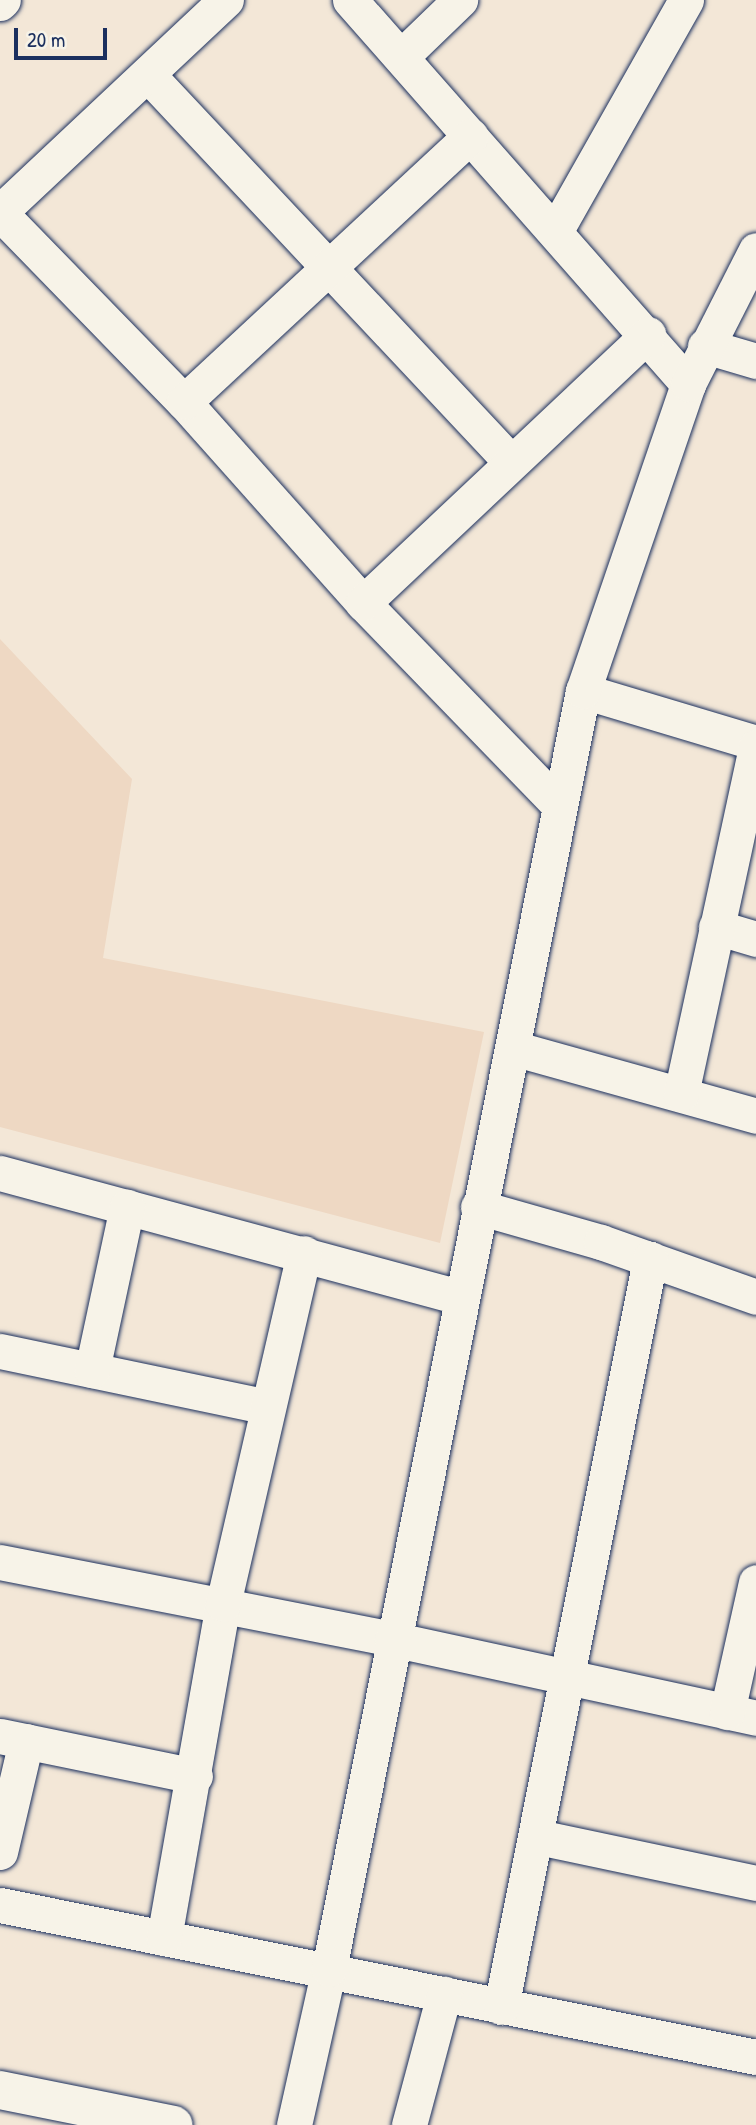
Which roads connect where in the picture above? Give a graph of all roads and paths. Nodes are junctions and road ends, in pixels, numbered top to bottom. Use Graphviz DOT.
graph roads {
  1 [pos="226,0"];
  2 [pos="350,0"];
  3 [pos="460,0"];
  4 [pos="686,0"];
  5 [pos="402,56"];
  6 [pos="148,75"];
  7 [pos="470,136"];
  8 [pos="0,213"];
  9 [pos="556,230"];
  10 [pos="756,250"];
  11 [pos="329,267"];
  12 [pos="648,334"];
  13 [pos="705,346"];
  14 [pos="756,361"];
  15 [pos="688,384"];
  16 [pos="184,402"];
  17 [pos="510,461"];
  18 [pos="363,603"];
  19 [pos="583,691"];
  20 [pos="756,745"];
  21 [pos="558,804"];
  22 [pos="716,927"];
  23 [pos="756,939"];
  24 [pos="513,1048"];
  25 [pos="681,1094"];
  26 [pos="756,1116"];
  27 [pos="0,1173"];
  28 [pos="127,1206"];
  29 [pos="478,1207"];
  30 [pos="304,1254"];
  31 [pos="650,1259"];
  32 [pos="461,1297"];
  33 [pos="756,1297"];
  34 [pos="0,1351"];
  35 [pos="92,1370"];
  36 [pos="267,1407"];
  37 [pos="0,1562"];
  38 [pos="756,1582"];
  39 [pos="223,1604"];
  40 [pos="392,1639"];
  41 [pos="569,1680"];
  42 [pos="741,1715"];
  43 [pos="13,1738"];
  44 [pos="195,1776"];
  45 [pos="538,1837"];
  46 [pos="0,1852"];
  47 [pos="756,1883"];
  48 [pos="0,1905"];
  49 [pos="164,1938"];
  50 [pos="329,1969"];
  51 [pos="444,1994"];
  52 [pos="501,2007"];
  53 [pos="756,2057"];
  54 [pos="0,2090"];
  55 [pos="174,2125"];
  56 [pos="294,2125"];
  57 [pos="409,2125"];
  1 -- 6 [label="street"];
  2 -- 5 [label="street"];
  3 -- 5 [label="street"];
  4 -- 9 [label="street"];
  5 -- 7 [label="street"];
  6 -- 8 [label="street"];
  6 -- 11 [label="street"];
  7 -- 9 [label="street"];
  7 -- 11 [label="street"];
  8 -- 16 [label="street"];
  9 -- 12 [label="street"];
  10 -- 13 [label="street"];
  11 -- 16 [label="street"];
  11 -- 17 [label="street"];
  12 -- 15 [label="street"];
  12 -- 17 [label="street"];
  13 -- 14 [label="street"];
  13 -- 15 [label="street"];
  15 -- 19 [label="street"];
  16 -- 18 [label="street"];
  17 -- 18 [label="street"];
  18 -- 21 [label="street"];
  19 -- 20 [label="street"];
  19 -- 21 [label="street"];
  20 -- 22 [label="street"];
  21 -- 24 [label="street"];
  22 -- 23 [label="street"];
  22 -- 25 [label="street"];
  24 -- 25 [label="street"];
  24 -- 29 [label="street"];
  25 -- 26 [label="street"];
  27 -- 28 [label="street"];
  28 -- 30 [label="street"];
  28 -- 35 [label="street"];
  29 -- 31 [label="street"];
  29 -- 32 [label="street"];
  30 -- 32 [label="street"];
  30 -- 36 [label="street"];
  31 -- 33 [label="street"];
  31 -- 41 [label="street"];
  32 -- 40 [label="street"];
  34 -- 35 [label="street"];
  35 -- 36 [label="street"];
  36 -- 39 [label="street"];
  37 -- 39 [label="street"];
  38 -- 42 [label="street"];
  39 -- 40 [label="street"];
  39 -- 44 [label="street"];
  40 -- 41 [label="street"];
  40 -- 50 [label="street"];
  41 -- 42 [label="street"];
  41 -- 45 [label="street"];
  43 -- 44 [label="street"];
  43 -- 46 [label="street"];
  44 -- 49 [label="street"];
  45 -- 47 [label="street"];
  45 -- 52 [label="street"];
  48 -- 49 [label="street"];
  49 -- 50 [label="street"];
  50 -- 51 [label="street"];
  50 -- 56 [label="street"];
  51 -- 52 [label="street"];
  51 -- 57 [label="street"];
  52 -- 53 [label="street"];
  54 -- 55 [label="main road"];
}
